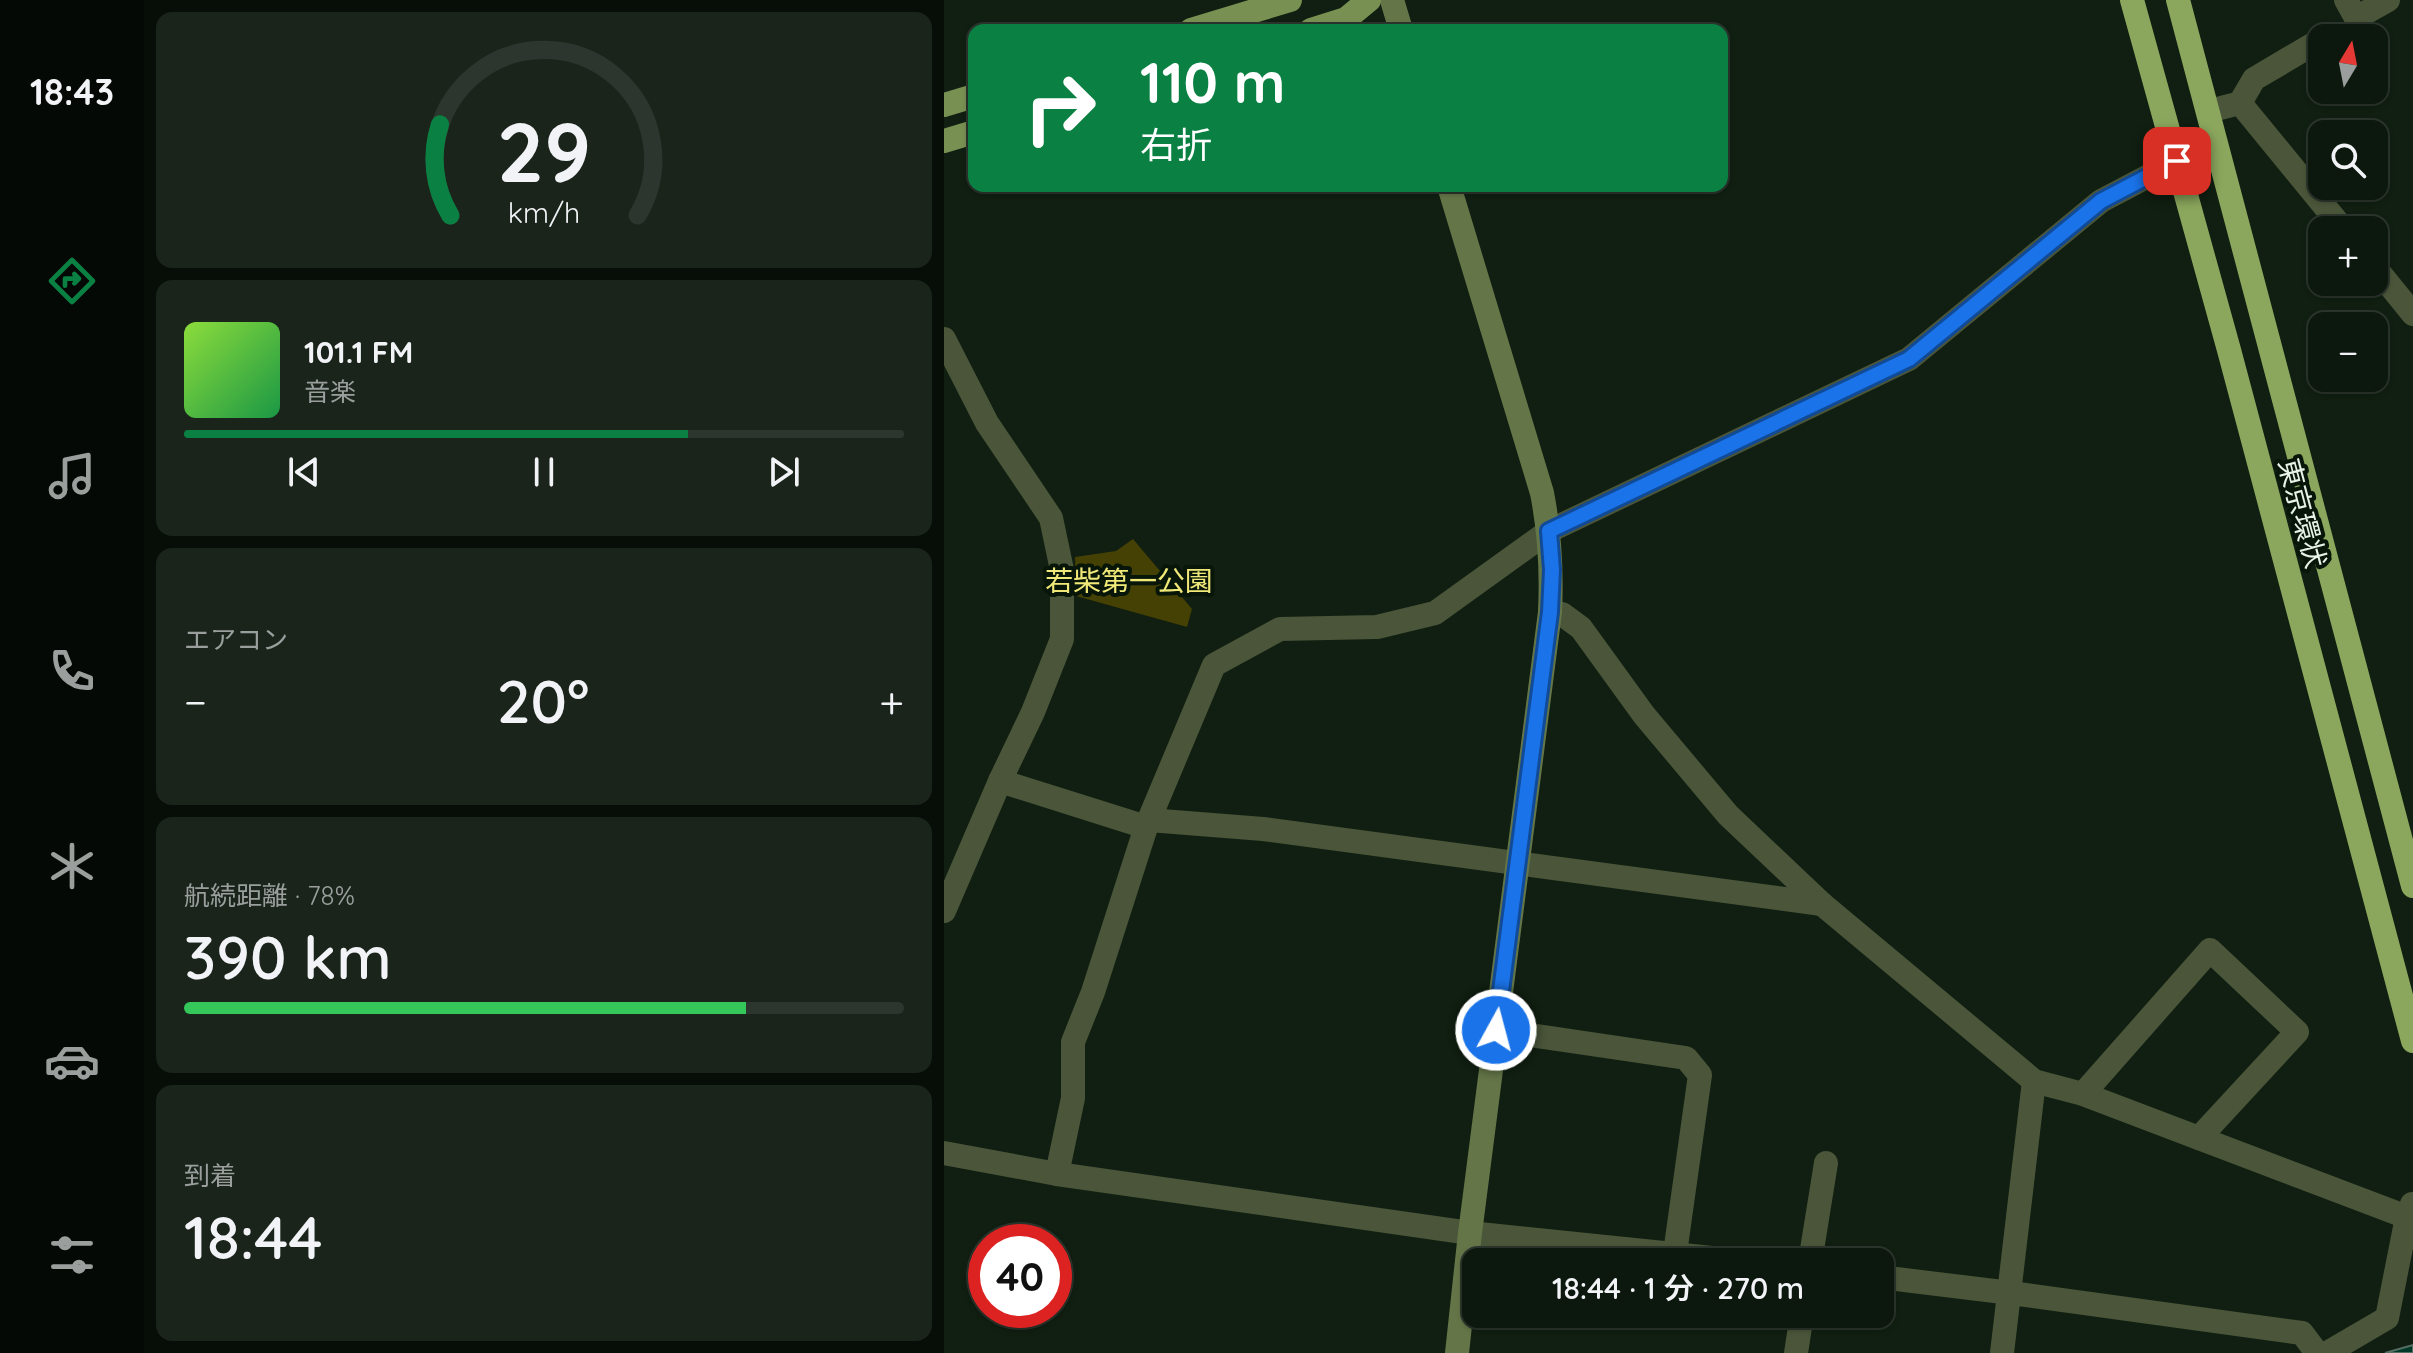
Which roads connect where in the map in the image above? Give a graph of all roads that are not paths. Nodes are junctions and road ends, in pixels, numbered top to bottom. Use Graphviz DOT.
graph roads {
  1 [pos="1290,0"];
  2 [pos="1369,0"];
  3 [pos="1392,0"];
  4 [pos="2132,0"];
  5 [pos="2178,0"];
  6 [pos="2388,0"];
  7 [pos="2351,9"];
  8 [pos="1211,24"];
  9 [pos="1330,24"];
  10 [pos="1399,24"];
  11 [pos="2336,24"];
  12 [pos="2308,46"];
  13 [pos="968,98"];
  14 [pos="2240,103"];
  15 [pos="944,105"];
  16 [pos="2209,111"];
  17 [pos="968,134"];
  18 [pos="944,141"];
  19 [pos="2177,161"];
  20 [pos="1451,192"];
  21 [pos="2333,216"];
  22 [pos="2388,283"];
  23 [pos="2413,314"];
  24 [pos="944,339"];
  25 [pos="1549,531"];
  26 [pos="1550,612"];
  27 [pos="1000,781"];
  28 [pos="1148,823"];
  29 [pos="1517,863"];
  30 [pos="2413,886"];
  31 [pos="1822,904"];
  32 [pos="944,911"];
  33 [pos="1496,1030"];
  34 [pos="2413,1041"];
  35 [pos="2034,1081"];
  36 [pos="2083,1094"];
  37 [pos="2199,1138"];
  38 [pos="944,1153"];
  39 [pos="1826,1163"];
  40 [pos="1057,1174"];
  41 [pos="2410,1209"];
  42 [pos="1470,1233"];
  43 [pos="1624,1248"];
  44 [pos="1676,1248"];
  45 [pos="1812,1248"];
  46 [pos="1894,1279"];
  47 [pos="2011,1293"];
  48 [pos="1800,1328"];
  49 [pos="1457,1353"];
  50 [pos="1796,1353"];
  51 [pos="2002,1353"];
  52 [pos="2317,1353"];
  53 [pos="2327,1353"];
  1 -- 8 [label="main road"];
  2 -- 9 [label="main road"];
  3 -- 10 [label="street"];
  4 -- 19 [label="highway, 東京環状"];
  5 -- 16 [label="highway, 東京環状"];
  6 -- 7 [label="street"];
  7 -- 11 [label="street"];
  12 -- 14 [label="street"];
  13 -- 15 [label="main road"];
  14 -- 16 [label="street"];
  14 -- 21 [label="street"];
  16 -- 30 [label="highway, 東京環状"];
  17 -- 18 [label="main road"];
  19 -- 25 [label="street"];
  19 -- 34 [label="highway, 東京環状"];
  20 -- 25 [label="street"];
  22 -- 23 [label="street"];
  24 -- 27 [label="street"];
  25 -- 26 [label="street"];
  25 -- 28 [label="street"];
  26 -- 29 [label="street"];
  26 -- 31 [label="street"];
  27 -- 28 [label="street"];
  27 -- 32 [label="street"];
  28 -- 29 [label="street"];
  28 -- 40 [label="street"];
  29 -- 31 [label="street"];
  29 -- 33 [label="street"];
  31 -- 35 [label="street"];
  33 -- 42 [label="street"];
  33 -- 44 [label="street"];
  35 -- 36 [label="street"];
  35 -- 47 [label="street"];
  36 -- 37 [label="street"];
  36 -- 37 [label="street"];
  37 -- 41 [label="street"];
  38 -- 40 [label="street"];
  39 -- 45 [label="street"];
  40 -- 42 [label="street"];
  41 -- 53 [label="street"];
  42 -- 43 [label="street"];
  42 -- 49 [label="street"];
  46 -- 47 [label="street"];
  47 -- 51 [label="street"];
  47 -- 52 [label="street"];
  48 -- 50 [label="street"];
}
